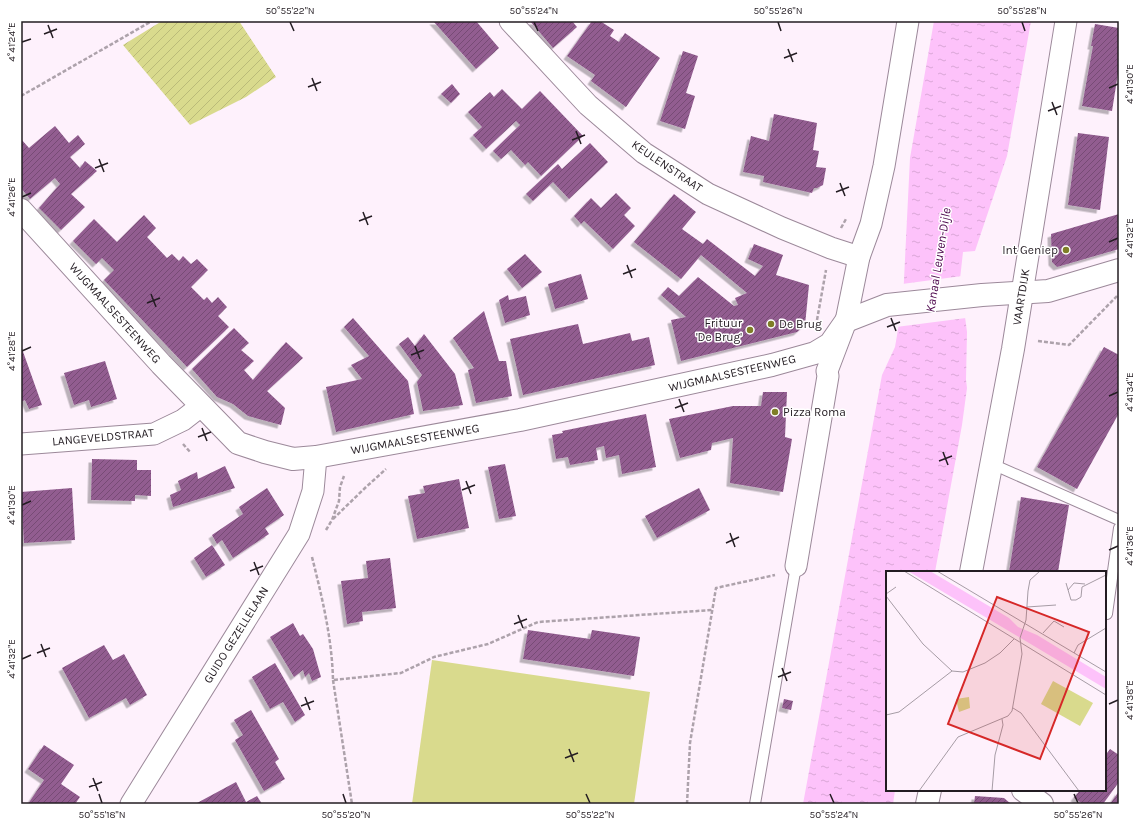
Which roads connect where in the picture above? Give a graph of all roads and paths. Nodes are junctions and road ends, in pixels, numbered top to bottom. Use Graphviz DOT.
graph roads {
  1 [pos="152,21"];
  2 [pos="510,21"];
  3 [pos="908,21"];
  4 [pos="1066,21"];
  5 [pos="21,96"];
  6 [pos="21,210"];
  7 [pos="859,257"];
  8 [pos="826,269"];
  9 [pos="1119,270"];
  10 [pos="1022,293"];
  11 [pos="1119,294"];
  12 [pos="846,321"];
  13 [pos="816,326"];
  14 [pos="1034,340"];
  15 [pos="201,406"];
  16 [pos="21,444"];
  17 [pos="316,457"];
  18 [pos="992,464"];
  19 [pos="388,468"];
  20 [pos="332,520"];
  21 [pos="1119,520"];
  22 [pos="1119,528"];
  23 [pos="299,534"];
  24 [pos="796,566"];
  25 [pos="971,571"];
  26 [pos="712,610"];
  27 [pos="1107,614"];
  28 [pos="333,680"];
  29 [pos="930,791"];
  30 [pos="1024,791"];
  31 [pos="131,804"];
  32 [pos="352,804"];
  33 [pos="686,804"];
  34 [pos="755,804"];
  35 [pos="928,804"];
  36 [pos="1042,804"];
  1 -- 5 [label="path"];
  2 -- 7 [label="street, KEULENSTRAAT"];
  3 -- 7 [label="street"];
  4 -- 10 [label="street, VAARTDIJK"];
  6 -- 15 [label="street, WIJGMAALSESTEENWEG"];
  7 -- 12 [label="street"];
  8 -- 13 [label="path"];
  9 -- 10 [label="street"];
  10 -- 12 [label="street"];
  10 -- 18 [label="street, VAARTDIJK"];
  11 -- 14 [label="path"];
  12 -- 17 [label="street, WIJGMAALSESTEENWEG"];
  12 -- 24 [label="street"];
  15 -- 16 [label="street, LANGEVELDSTRAAT"];
  15 -- 17 [label="street, WIJGMAALSESTEENWEG"];
  17 -- 23 [label="street, GUIDO GEZELLELAAN"];
  18 -- 21 [label="lane"];
  18 -- 25 [label="street, VAARTDIJK"];
  19 -- 20 [label="path"];
  22 -- 27 [label="lane"];
  23 -- 28 [label="path"];
  23 -- 31 [label="street, GUIDO GEZELLELAAN"];
  24 -- 26 [label="path"];
  24 -- 34 [label="lane"];
  26 -- 28 [label="path"];
  26 -- 33 [label="path"];
  28 -- 32 [label="path"];
  29 -- 35 [label="street"];
  30 -- 36 [label="street"];
}
